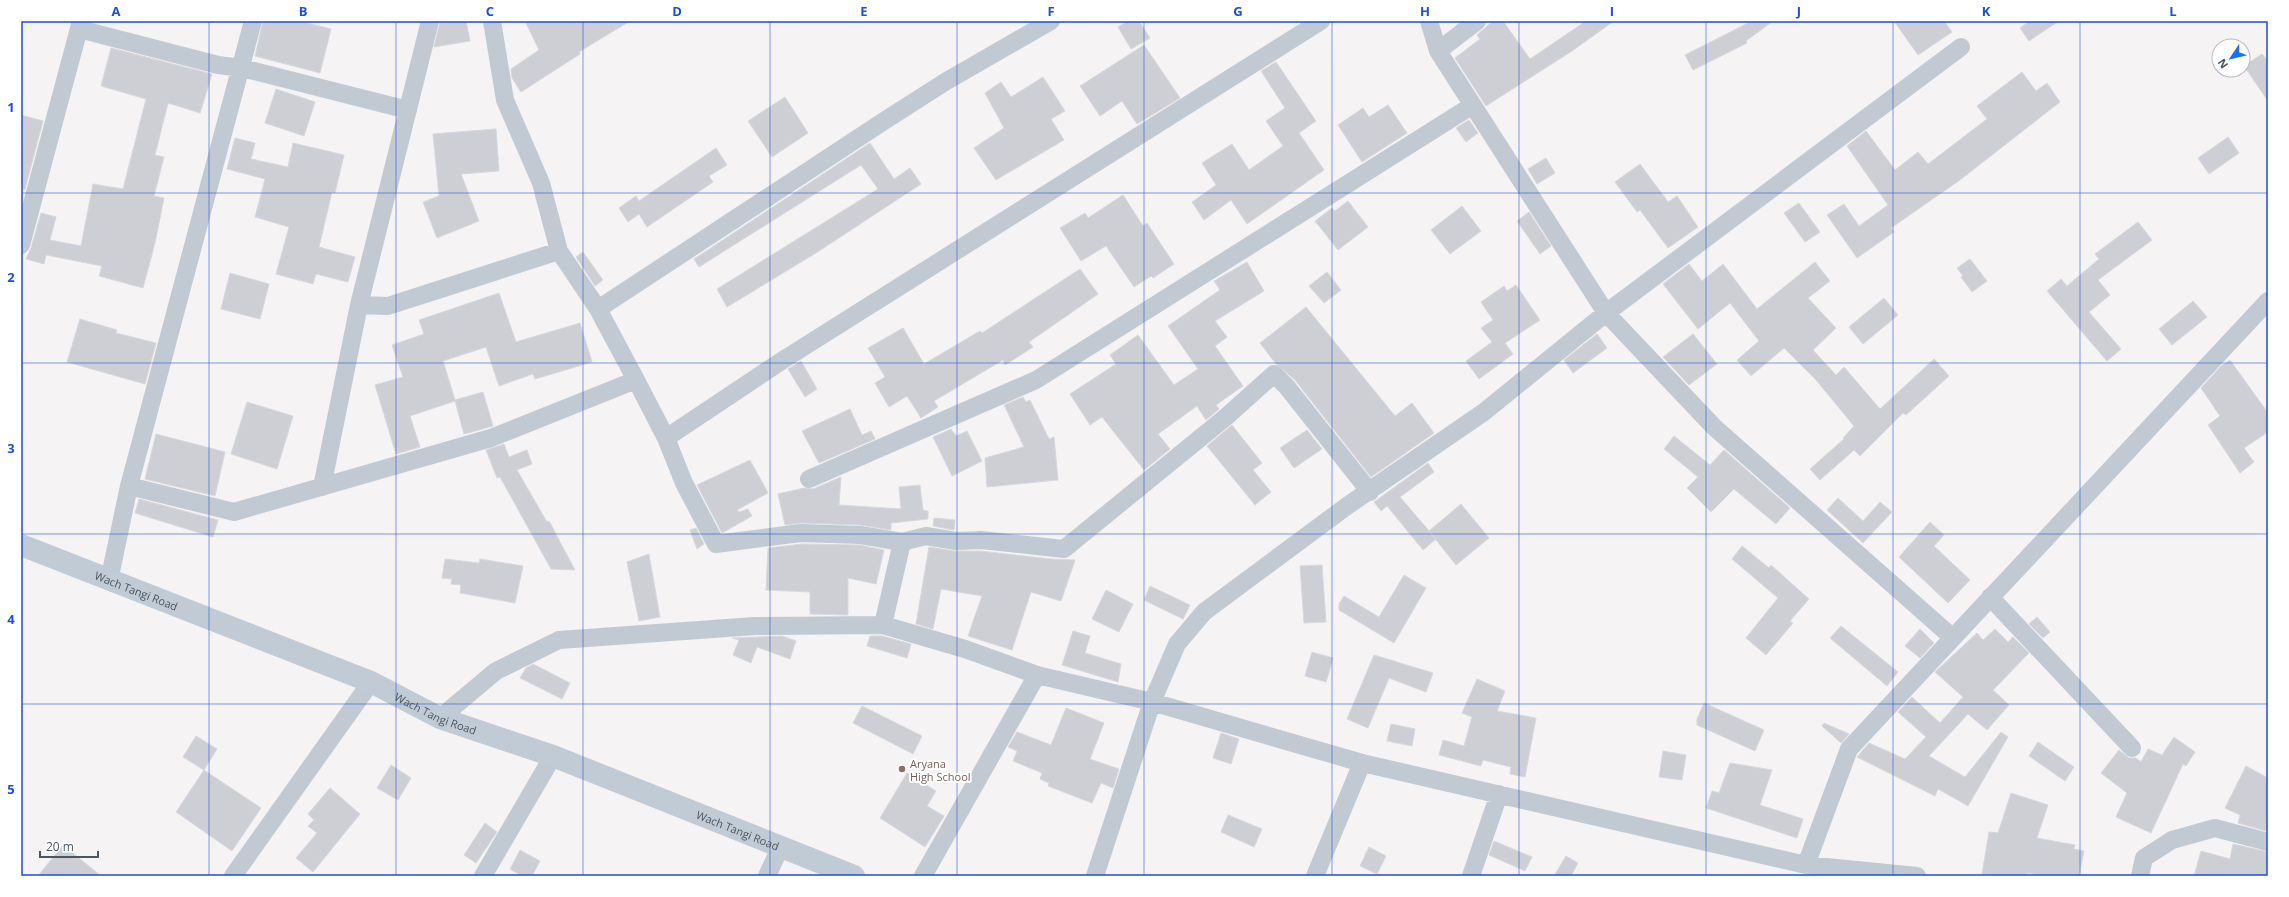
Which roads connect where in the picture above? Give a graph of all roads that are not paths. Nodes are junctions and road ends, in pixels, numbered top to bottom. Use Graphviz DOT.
graph roads {
  1 [pos="253,21"];
  2 [pos="430,21"];
  3 [pos="1051,21"];
  4 [pos="1321,21"];
  5 [pos="1429,21"];
  6 [pos="1477,21"];
  7 [pos="494,22"];
  8 [pos="80,25"];
  9 [pos="1961,47"];
  10 [pos="1438,51"];
  11 [pos="242,68"];
  12 [pos="1473,106"];
  13 [pos="408,110"];
  14 [pos="21,245"];
  15 [pos="559,251"];
  16 [pos="2268,301"];
  17 [pos="359,305"];
  18 [pos="598,309"];
  19 [pos="1606,313"];
  20 [pos="636,380"];
  21 [pos="666,438"];
  22 [pos="809,479"];
  23 [pos="129,486"];
  24 [pos="322,487"];
  25 [pos="1370,492"];
  26 [pos="902,542"];
  27 [pos="21,545"];
  28 [pos="109,580"];
  29 [pos="1990,597"];
  30 [pos="883,625"];
  31 [pos="1952,637"];
  32 [pos="1036,675"];
  33 [pos="371,682"];
  34 [pos="1152,702"];
  35 [pos="440,718"];
  36 [pos="2132,748"];
  37 [pos="552,756"];
  38 [pos="1362,763"];
  39 [pos="1499,794"];
  40 [pos="2268,842"];
  41 [pos="780,848"];
  42 [pos="1806,864"];
  43 [pos="234,876"];
  44 [pos="483,876"];
  45 [pos="767,876"];
  46 [pos="854,876"];
  47 [pos="924,876"];
  48 [pos="1095,876"];
  49 [pos="1315,876"];
  50 [pos="1471,876"];
  51 [pos="1917,876"];
  52 [pos="2140,876"];
  1 -- 11 [label="street"];
  2 -- 13 [label="street"];
  3 -- 18 [label="street"];
  4 -- 21 [label="street"];
  5 -- 10 [label="street"];
  6 -- 10 [label="street"];
  7 -- 15 [label="street"];
  8 -- 11 [label="street"];
  8 -- 14 [label="street"];
  9 -- 19 [label="street"];
  10 -- 12 [label="street"];
  11 -- 13 [label="street"];
  11 -- 23 [label="street"];
  12 -- 19 [label="street"];
  12 -- 22 [label="street"];
  13 -- 17 [label="street"];
  15 -- 17 [label="street"];
  15 -- 18 [label="street"];
  16 -- 29 [label="street"];
  17 -- 24 [label="street"];
  18 -- 20 [label="street"];
  19 -- 25 [label="street"];
  19 -- 31 [label="street"];
  20 -- 21 [label="street"];
  20 -- 24 [label="street"];
  21 -- 26 [label="street"];
  23 -- 24 [label="street"];
  23 -- 28 [label="street"];
  25 -- 26 [label="street"];
  25 -- 34 [label="street"];
  26 -- 30 [label="street"];
  27 -- 28 [label="main road, Wach Tangi Road"];
  28 -- 33 [label="main road, Wach Tangi Road"];
  29 -- 31 [label="street"];
  29 -- 36 [label="street"];
  30 -- 32 [label="street"];
  30 -- 35 [label="street"];
  31 -- 42 [label="street"];
  32 -- 34 [label="street"];
  32 -- 47 [label="street"];
  33 -- 35 [label="main road, Wach Tangi Road"];
  33 -- 43 [label="street"];
  34 -- 38 [label="street"];
  34 -- 48 [label="street"];
  35 -- 37 [label="main road, Wach Tangi Road"];
  37 -- 41 [label="main road, Wach Tangi Road"];
  37 -- 44 [label="street"];
  38 -- 39 [label="street"];
  38 -- 49 [label="street"];
  39 -- 42 [label="street"];
  39 -- 50 [label="street"];
  40 -- 52 [label="street"];
  41 -- 45 [label="street"];
  41 -- 46 [label="main road, Wach Tangi Road"];
  42 -- 51 [label="street"];
}
